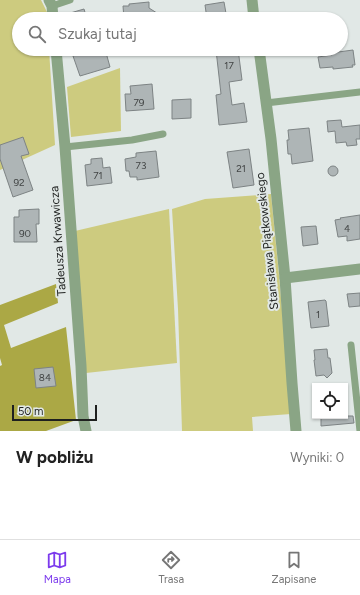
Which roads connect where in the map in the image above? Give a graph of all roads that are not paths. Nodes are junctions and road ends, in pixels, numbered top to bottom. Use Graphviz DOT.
graph roads {
  1 [pos="70,0"];
  2 [pos="252,0"];
  3 [pos="50,3"];
  4 [pos="253,12"];
  5 [pos="57,56"];
  6 [pos="260,56"];
  7 [pos="360,92"];
  8 [pos="266,103"];
  9 [pos="163,134"];
  10 [pos="65,147"];
  11 [pos="360,269"];
  12 [pos="285,278"];
  13 [pos="351,345"];
  14 [pos="86,431"];
  15 [pos="296,431"];
  16 [pos="360,431"];
  1 -- 3 [label="lane"];
  2 -- 4 [label="street"];
  5 -- 10 [label="street, Tadeusza Krwawicza"];
  6 -- 8 [label="street, Stanisława Piątkowskiego"];
  7 -- 8 [label="lane"];
  8 -- 12 [label="street, Stanisława Piątkowskiego"];
  9 -- 10 [label="lane"];
  10 -- 14 [label="street, Tadeusza Krwawicza"];
  11 -- 12 [label="street"];
  12 -- 15 [label="street, Stanisława Piątkowskiego"];
  13 -- 16 [label="lane"];
}
